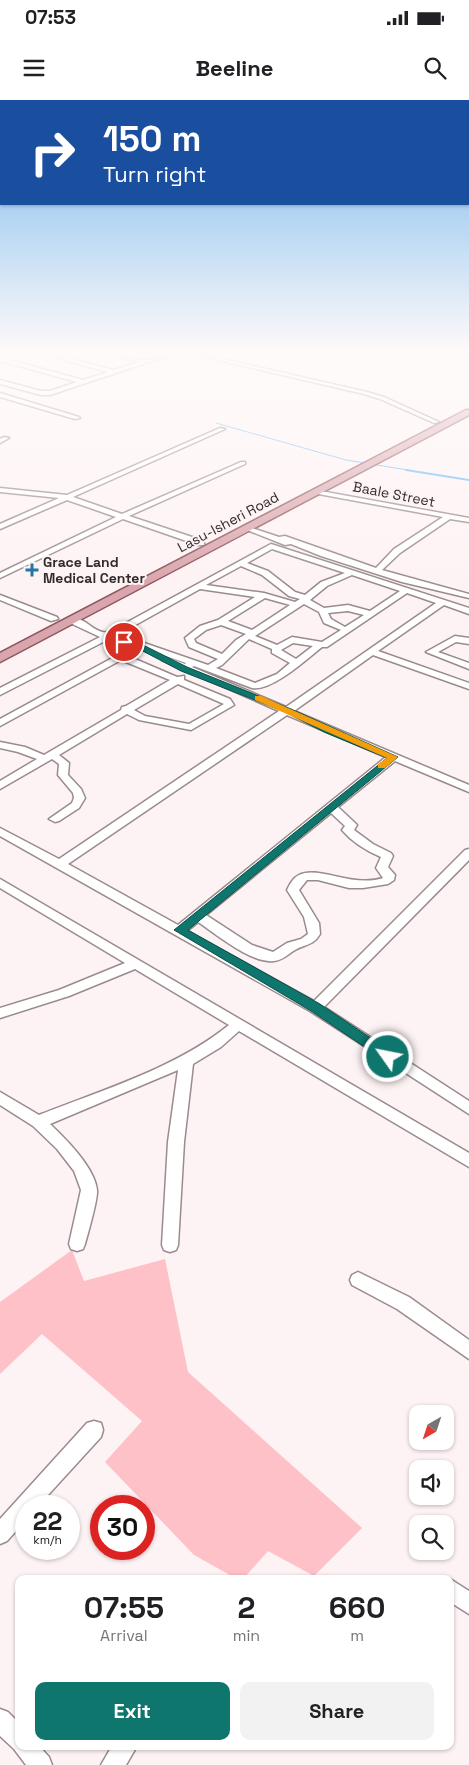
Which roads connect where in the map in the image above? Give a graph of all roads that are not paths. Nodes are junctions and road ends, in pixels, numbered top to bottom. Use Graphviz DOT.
graph roads {
  1 [pos="219,431"];
  2 [pos="421,431"];
  3 [pos="430,431"];
  4 [pos="242,463"];
  5 [pos="363,463"];
  6 [pos="0,490"];
  7 [pos="315,492"];
  8 [pos="66,497"];
  9 [pos="121,517"];
  10 [pos="448,517"];
  11 [pos="469,520"];
  12 [pos="0,527"];
  13 [pos="247,528"];
  14 [pos="201,543"];
  15 [pos="240,564"];
  16 [pos="304,565"];
  17 [pos="378,570"];
  18 [pos="348,575"];
  19 [pos="0,576"];
  20 [pos="198,586"];
  21 [pos="404,591"];
  22 [pos="466,592"];
  23 [pos="262,596"];
  24 [pos="0,597"];
  25 [pos="304,602"];
  26 [pos="443,602"];
  27 [pos="338,609"];
  28 [pos="323,611"];
  29 [pos="469,611"];
  30 [pos="372,614"];
  31 [pos="54,619"];
  32 [pos="71,620"];
  33 [pos="221,622"];
  34 [pos="126,626"];
  35 [pos="341,627"];
  36 [pos="250,635"];
  37 [pos="108,638"];
  38 [pos="469,640"];
  39 [pos="140,646"];
  40 [pos="320,646"];
  41 [pos="0,648"];
  42 [pos="278,648"];
  43 [pos="372,652"];
  44 [pos="120,656"];
  45 [pos="0,658"];
  46 [pos="224,658"];
  47 [pos="296,663"];
  48 [pos="469,666"];
  49 [pos="189,668"];
  50 [pos="208,668"];
  51 [pos="176,681"];
  52 [pos="469,686"];
  53 [pos="0,692"];
  54 [pos="125,709"];
  55 [pos="288,710"];
  56 [pos="0,723"];
  57 [pos="0,745"];
  58 [pos="49,757"];
  59 [pos="393,757"];
  60 [pos="0,786"];
  61 [pos="469,789"];
  62 [pos="331,807"];
  63 [pos="55,819"];
  64 [pos="0,831"];
  65 [pos="469,853"];
  66 [pos="60,864"];
  67 [pos="0,883"];
  68 [pos="198,916"];
  69 [pos="180,930"];
  70 [pos="135,964"];
  71 [pos="315,1008"];
  72 [pos="0,1013"];
  73 [pos="238,1025"];
  74 [pos="186,1061"];
  75 [pos="0,1098"];
  76 [pos="469,1108"];
  77 [pos="38,1122"];
  78 [pos="469,1161"];
  79 [pos="76,1244"];
  80 [pos="170,1245"];
  81 [pos="358,1280"];
  82 [pos="469,1350"];
  83 [pos="94,1430"];
  84 [pos="0,1534"];
  85 [pos="454,1592"];
  86 [pos="469,1604"];
  87 [pos="0,1720"];
  88 [pos="15,1736"];
  89 [pos="28,1750"];
  90 [pos="123,1750"];
  91 [pos="42,1765"];
  92 [pos="112,1765"];
  1 -- 8 [label="street"];
  2 -- 5 [label="main road, Lasu-Isheri Road"];
  3 -- 5 [label="main road, Lasu-Isheri Road"];
  4 -- 9 [label="street"];
  5 -- 7 [label="main road, Lasu-Isheri Road"];
  5 -- 14 [label="main road, Lasu-Isheri Road"];
  6 -- 8 [label="street"];
  7 -- 10 [label="street, Baale Street"];
  7 -- 13 [label="main road, Lasu-Isheri Road"];
  8 -- 9 [label="street"];
  8 -- 12 [label="street"];
  9 -- 14 [label="street"];
  9 -- 19 [label="street"];
  10 -- 11 [label="street, Baale Street"];
  10 -- 17 [label="street"];
  13 -- 17 [label="street"];
  13 -- 22 [label="street"];
  13 -- 32 [label="main road, Lasu-Isheri Road"];
  14 -- 31 [label="main road, Lasu-Isheri Road"];
  15 -- 18 [label="street"];
  15 -- 20 [label="street"];
  15 -- 25 [label="street"];
  16 -- 18 [label="street"];
  17 -- 22 [label="street"];
  18 -- 21 [label="street"];
  18 -- 25 [label="street"];
  20 -- 23 [label="street"];
  20 -- 34 [label="street"];
  21 -- 26 [label="street"];
  21 -- 30 [label="street"];
  23 -- 25 [label="street"];
  23 -- 33 [label="street"];
  24 -- 31 [label="street"];
  25 -- 27 [label="street"];
  25 -- 28 [label="street"];
  25 -- 36 [label="street"];
  26 -- 29 [label="street"];
  26 -- 43 [label="street"];
  27 -- 28 [label="street"];
  27 -- 30 [label="street"];
  28 -- 35 [label="street"];
  30 -- 40 [label="street"];
  31 -- 41 [label="main road, Lasu-Isheri Road"];
  32 -- 37 [label="street"];
  32 -- 45 [label="main road, Lasu-Isheri Road"];
  33 -- 36 [label="street"];
  33 -- 46 [label="street"];
  34 -- 37 [label="street"];
  34 -- 49 [label="street"];
  36 -- 42 [label="street"];
  36 -- 46 [label="street"];
  37 -- 39 [label="street"];
  37 -- 53 [label="street"];
  38 -- 48 [label="street"];
  39 -- 44 [label="street"];
  39 -- 49 [label="street"];
  40 -- 42 [label="street"];
  40 -- 47 [label="street"];
  42 -- 47 [label="street"];
  43 -- 52 [label="street"];
  43 -- 55 [label="street"];
  44 -- 51 [label="street"];
  44 -- 56 [label="street"];
  46 -- 50 [label="street"];
  47 -- 50 [label="street"];
  49 -- 50 [label="street"];
  49 -- 51 [label="street"];
  49 -- 55 [label="street"];
  51 -- 54 [label="street"];
  51 -- 54 [label="street"];
  54 -- 58 [label="street"];
  55 -- 59 [label="street"];
  55 -- 66 [label="street"];
  57 -- 58 [label="street"];
  58 -- 60 [label="street"];
  58 -- 63 [label="street"];
  59 -- 61 [label="street"];
  59 -- 62 [label="street"];
  62 -- 68 [label="street"];
  62 -- 68 [label="street"];
  64 -- 66 [label="street"];
  65 -- 71 [label="street"];
  66 -- 69 [label="street"];
  67 -- 70 [label="street"];
  68 -- 69 [label="street"];
  69 -- 71 [label="street"];
  70 -- 72 [label="street"];
  70 -- 73 [label="street"];
  71 -- 76 [label="street"];
  73 -- 74 [label="street"];
  73 -- 78 [label="street"];
  74 -- 77 [label="street"];
  74 -- 80 [label="street"];
  75 -- 77 [label="street"];
  77 -- 79 [label="street"];
  81 -- 82 [label="street"];
  83 -- 84 [label="street"];
  85 -- 86 [label="street"];
  87 -- 88 [label="street"];
  89 -- 91 [label="street"];
  90 -- 92 [label="street"];
}
